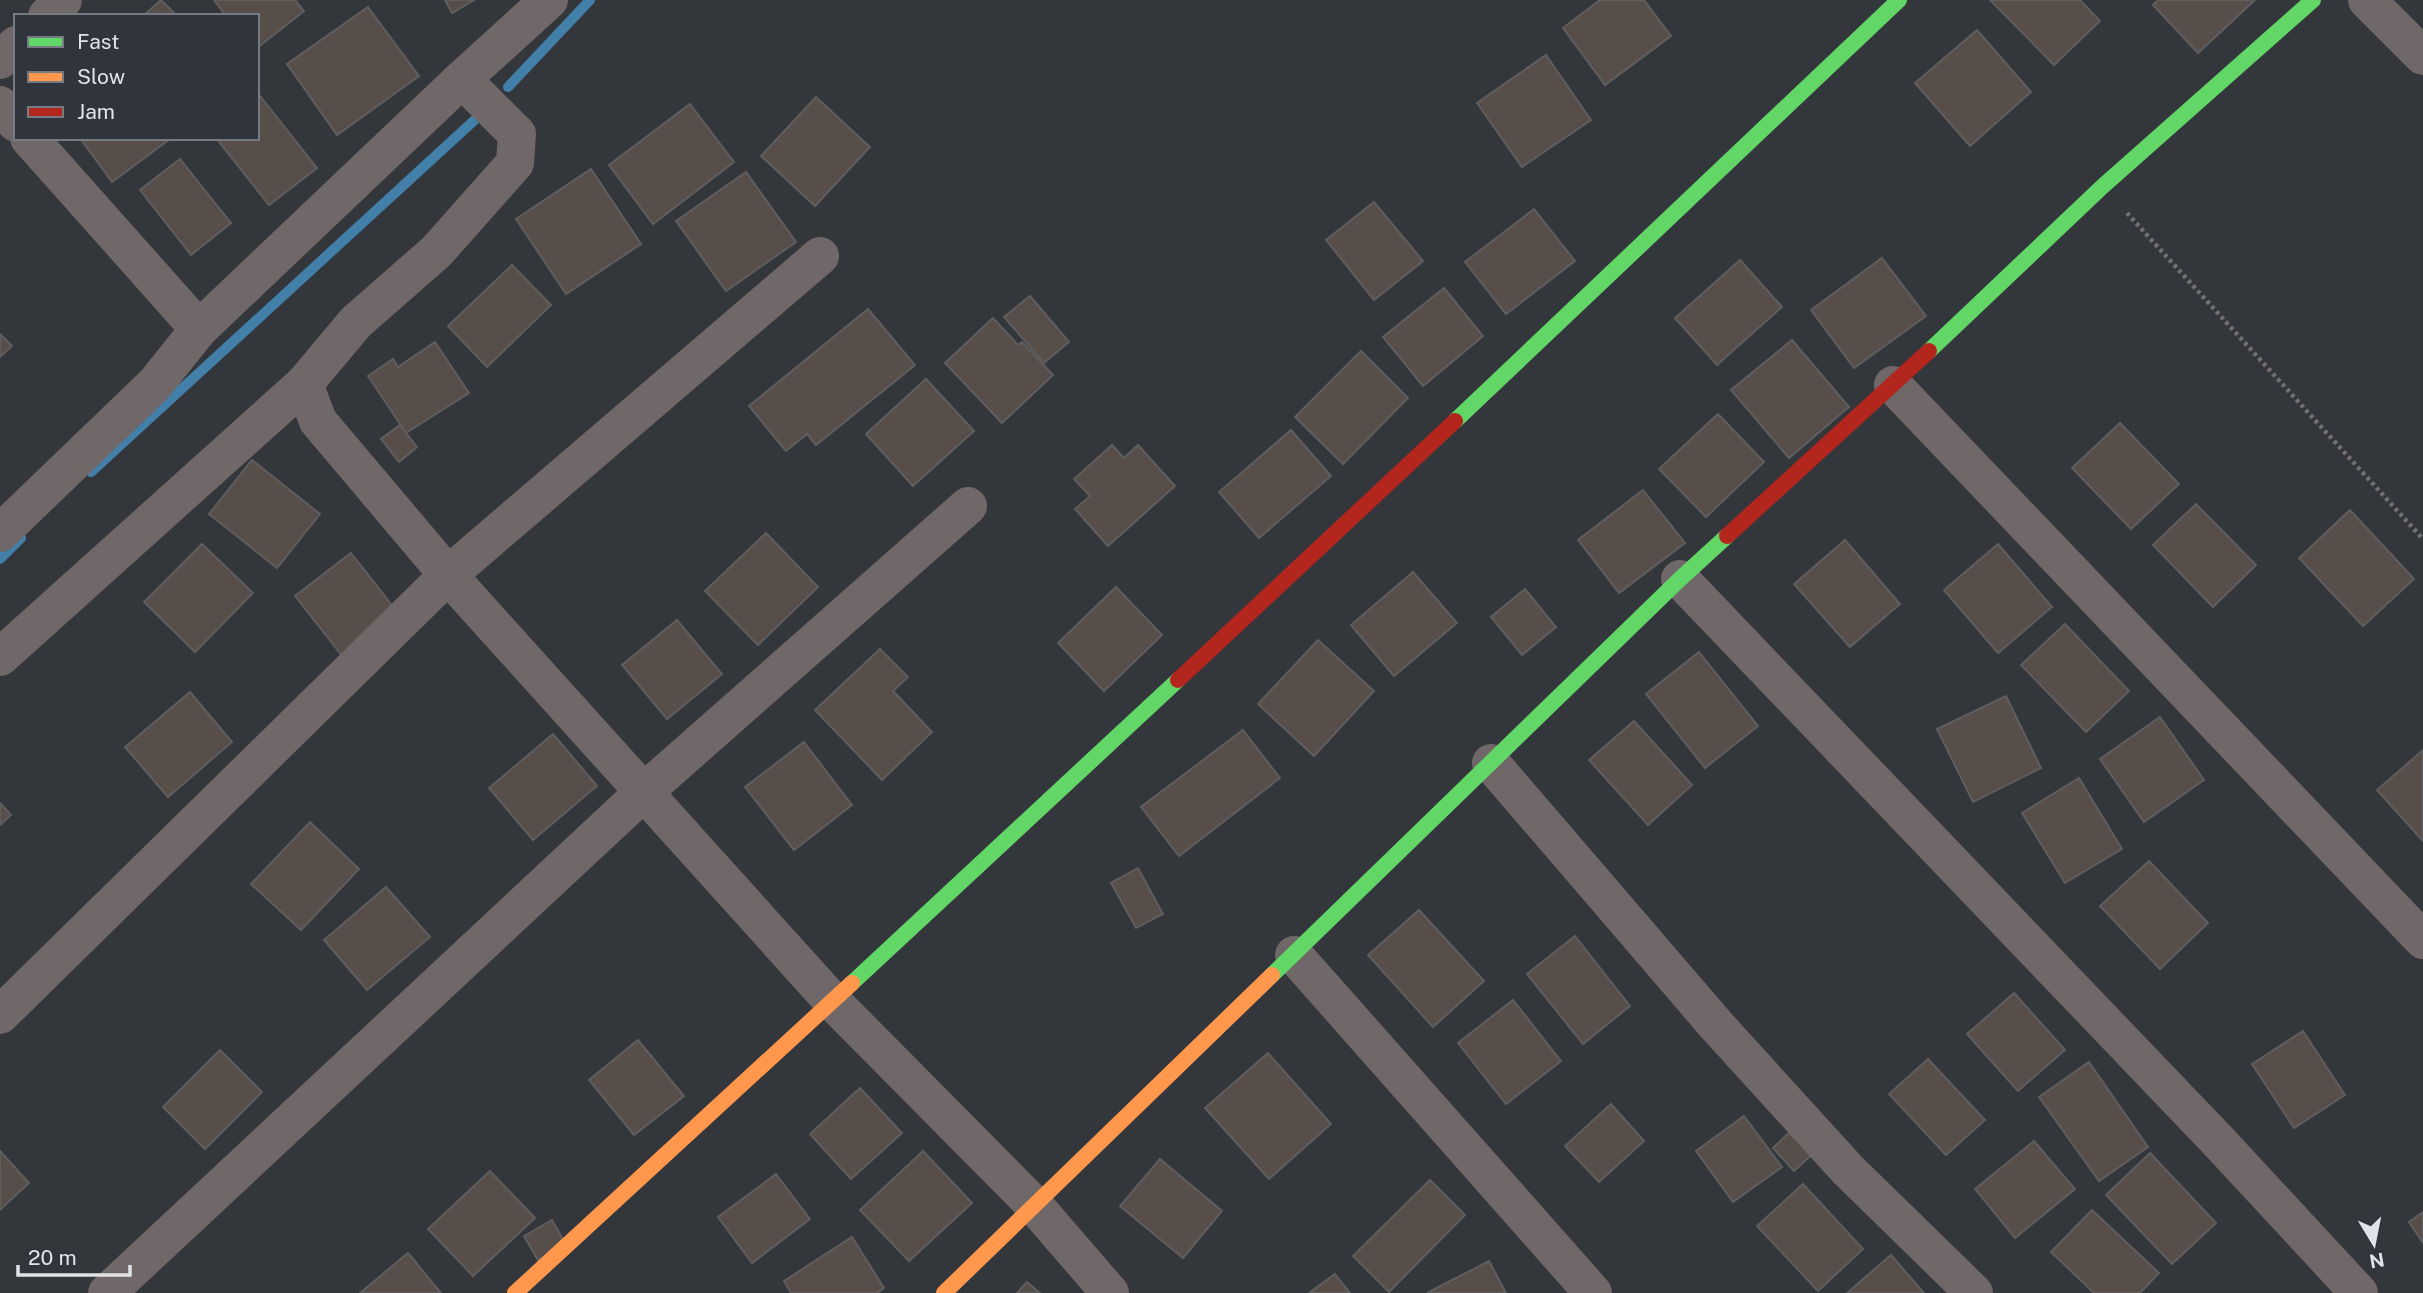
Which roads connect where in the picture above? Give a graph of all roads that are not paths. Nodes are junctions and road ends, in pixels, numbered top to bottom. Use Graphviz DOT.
graph roads {
  1 [pos="63,0"];
  2 [pos="549,0"];
  3 [pos="1899,0"];
  4 [pos="2313,0"];
  5 [pos="2367,0"];
  6 [pos="49,14"];
  7 [pos="14,48"];
  8 [pos="2423,56"];
  9 [pos="0,61"];
  10 [pos="461,79"];
  11 [pos="0,105"];
  12 [pos="14,121"];
  13 [pos="31,140"];
  14 [pos="820,256"];
  15 [pos="199,329"];
  16 [pos="304,384"];
  17 [pos="1893,385"];
  18 [pos="968,506"];
  19 [pos="4,523"];
  20 [pos="448,575"];
  21 [pos="1681,579"];
  22 [pos="0,657"];
  23 [pos="1491,763"];
  24 [pos="645,791"];
  25 [pos="2423,940"];
  26 [pos="1294,955"];
  27 [pos="833,1002"];
  28 [pos="0,1015"];
  29 [pos="1034,1205"];
  30 [pos="107,1293"];
  31 [pos="515,1293"];
  32 [pos="944,1293"];
  33 [pos="1110,1293"];
  34 [pos="1593,1293"];
  35 [pos="1974,1293"];
  36 [pos="2358,1293"];
  1 -- 6 [label="street"];
  2 -- 10 [label="street"];
  3 -- 27 [label="street"];
  4 -- 17 [label="street"];
  5 -- 8 [label="street"];
  7 -- 9 [label="street"];
  10 -- 15 [label="street"];
  10 -- 16 [label="street"];
  11 -- 12 [label="street"];
  13 -- 15 [label="street"];
  14 -- 20 [label="street"];
  15 -- 19 [label="street"];
  16 -- 20 [label="street"];
  16 -- 22 [label="street"];
  17 -- 21 [label="street"];
  17 -- 25 [label="street"];
  18 -- 24 [label="street"];
  20 -- 24 [label="street"];
  20 -- 28 [label="street"];
  21 -- 23 [label="street"];
  21 -- 36 [label="street"];
  23 -- 26 [label="street"];
  23 -- 35 [label="street"];
  24 -- 27 [label="street"];
  24 -- 30 [label="street"];
  26 -- 29 [label="street"];
  26 -- 34 [label="street"];
  27 -- 29 [label="street"];
  27 -- 31 [label="street"];
  29 -- 32 [label="street"];
  29 -- 33 [label="street"];
}
